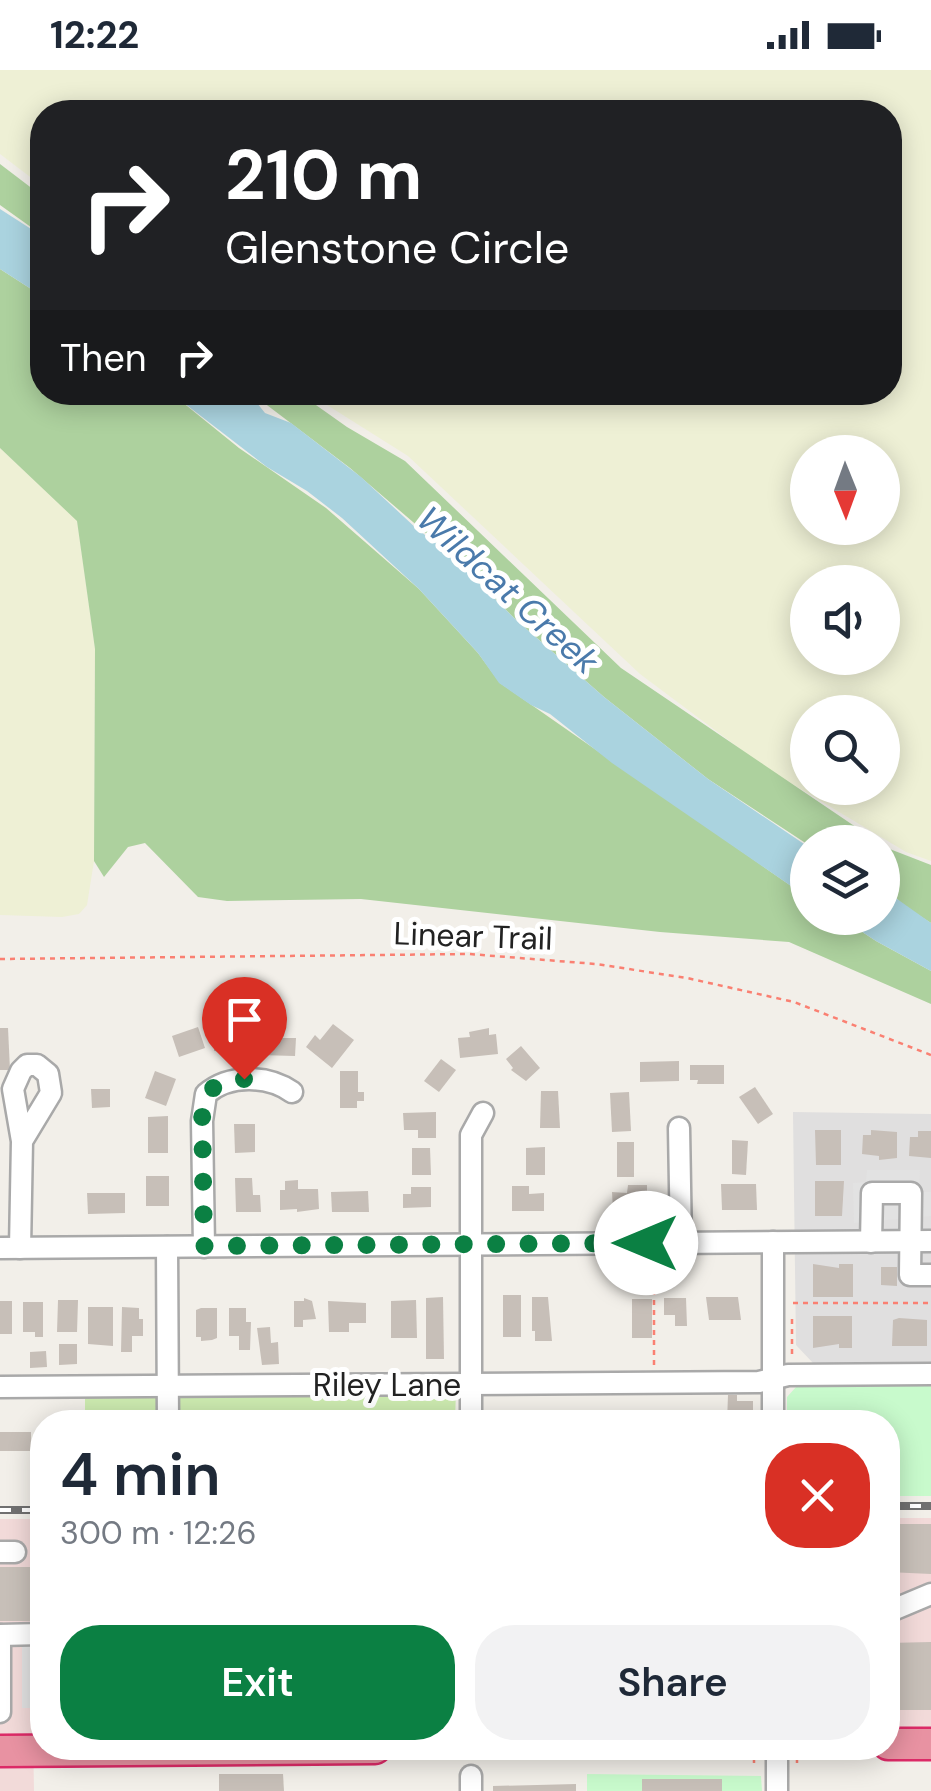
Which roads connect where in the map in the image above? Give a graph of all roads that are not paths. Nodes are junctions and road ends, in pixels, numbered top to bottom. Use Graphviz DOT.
graph roads {
  1 [pos="292,1092"];
  2 [pos="483,1113"];
  3 [pos="680,1128"];
  4 [pos="22,1141"];
  5 [pos="773,1242"];
  6 [pos="871,1242"];
  7 [pos="920,1242"];
  8 [pos="681,1243"];
  9 [pos="472,1244"];
  10 [pos="204,1246"];
  11 [pos="167,1247"];
  12 [pos="10,1248"];
  13 [pos="931,1276"];
  14 [pos="931,1374"];
  15 [pos="774,1378"];
  16 [pos="471,1384"];
  17 [pos="168,1386"];
  18 [pos="0,1387"];
  19 [pos="168,1410"];
  20 [pos="471,1410"];
  21 [pos="773,1410"];
  22 [pos="931,1594"];
  23 [pos="900,1607"];
  24 [pos="0,1634"];
  25 [pos="30,1634"];
  26 [pos="0,1712"];
  27 [pos="900,1744"];
  28 [pos="931,1744"];
  29 [pos="0,1752"];
  30 [pos="30,1752"];
  31 [pos="777,1760"];
  32 [pos="777,1791"];
  1 -- 10 [label="street"];
  2 -- 9 [label="street"];
  3 -- 8 [label="street"];
  4 -- 12 [label="street"];
  5 -- 6 [label="street"];
  5 -- 8 [label="street"];
  5 -- 15 [label="street"];
  6 -- 7 [label="street"];
  6 -- 7 [label="street"];
  7 -- 13 [label="street"];
  8 -- 9 [label="street"];
  9 -- 10 [label="street"];
  9 -- 16 [label="street"];
  10 -- 11 [label="street"];
  11 -- 12 [label="street"];
  11 -- 17 [label="street"];
  14 -- 15 [label="street, Riley Lane"];
  15 -- 16 [label="street, Riley Lane"];
  15 -- 21 [label="street"];
  16 -- 17 [label="street, Riley Lane"];
  16 -- 20 [label="street"];
  17 -- 18 [label="street, Riley Lane"];
  17 -- 19 [label="street"];
  22 -- 23 [label="street"];
  24 -- 25 [label="street"];
  24 -- 26 [label="street"];
  27 -- 28 [label="highway"];
  29 -- 30 [label="highway"];
  31 -- 32 [label="street"];
}
